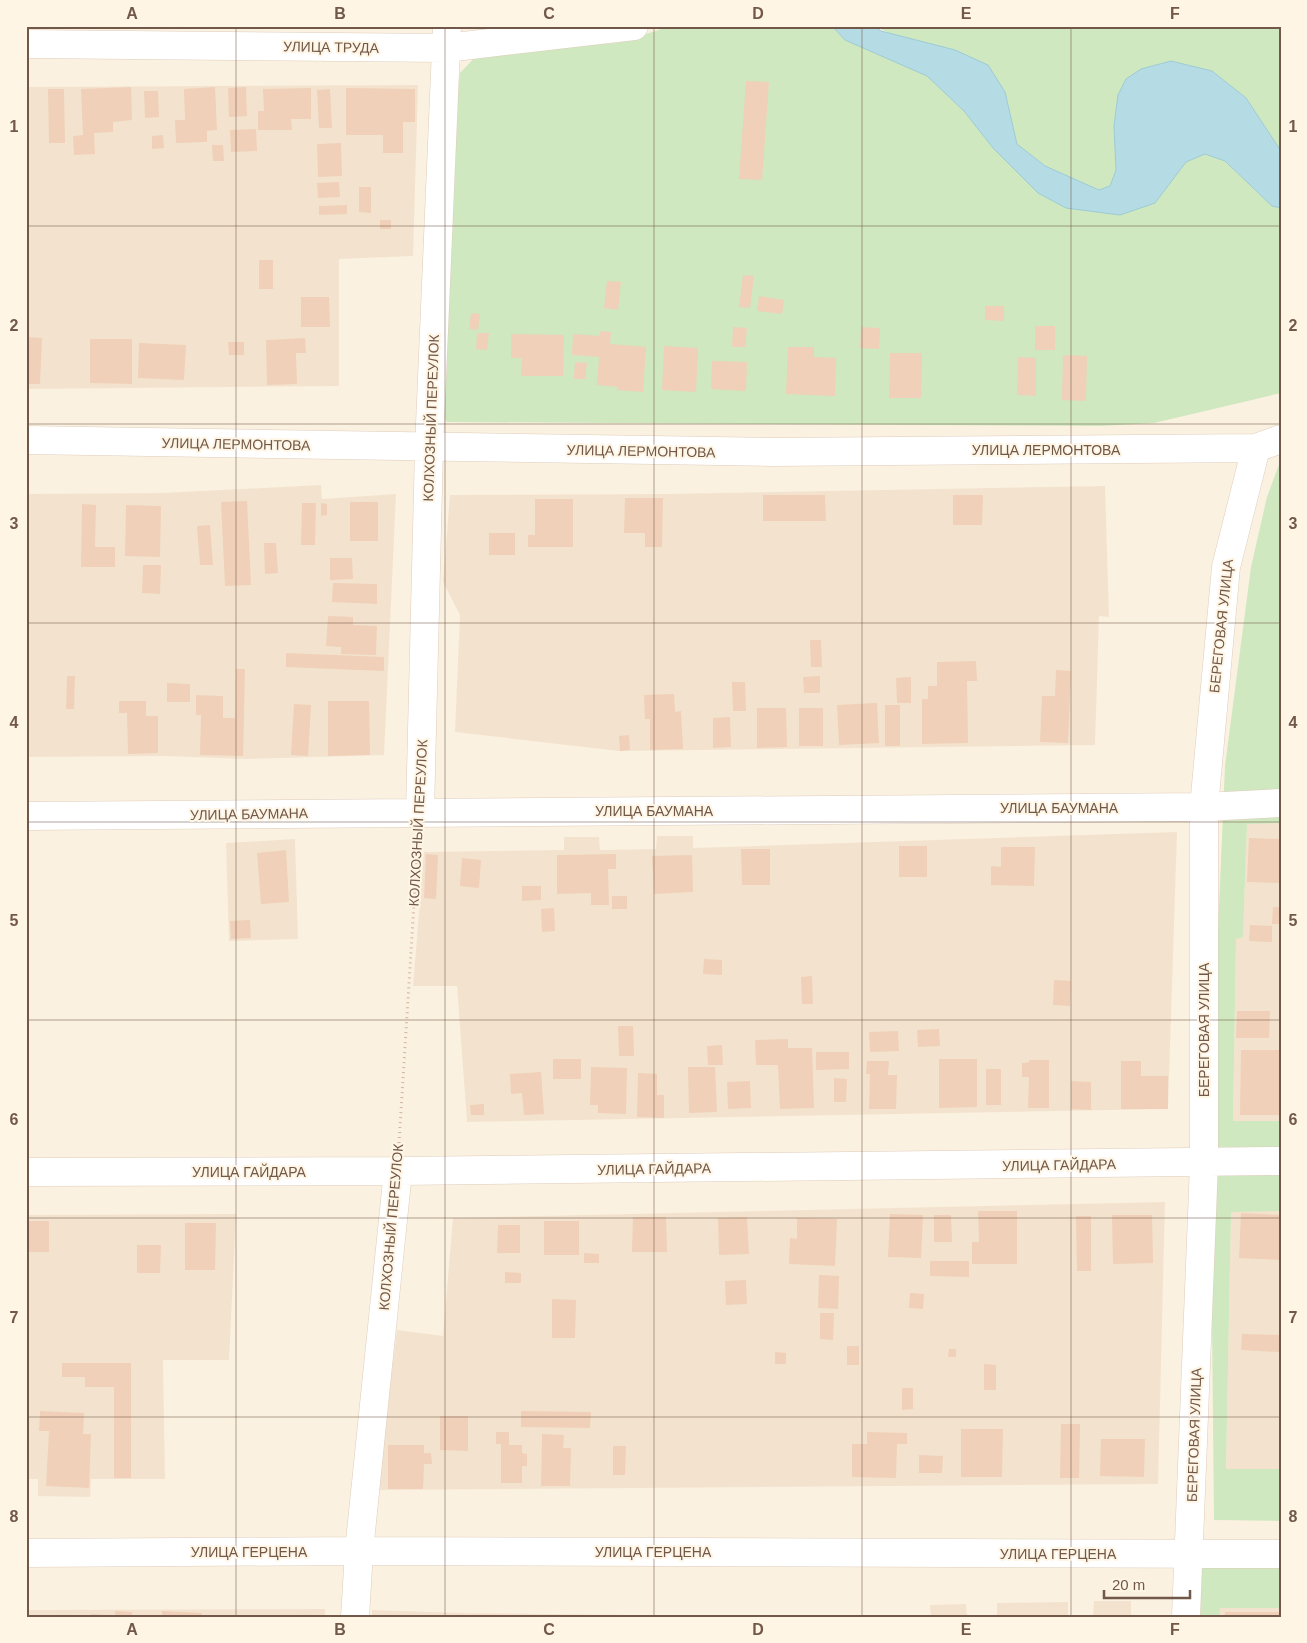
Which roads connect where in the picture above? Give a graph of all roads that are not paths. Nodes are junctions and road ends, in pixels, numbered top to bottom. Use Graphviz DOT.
graph roads {
  1 [pos="634,26"];
  2 [pos="446,37"];
  3 [pos="26,44"];
  4 [pos="1281,439"];
  5 [pos="26,440"];
  6 [pos="429,448"];
  7 [pos="1256,448"];
  8 [pos="1281,803"];
  9 [pos="1204,807"];
  10 [pos="420,812"];
  11 [pos="26,816"];
  12 [pos="1281,1161"];
  13 [pos="1204,1164"];
  14 [pos="26,1172"];
  15 [pos="398,1172"];
  16 [pos="359,1551"];
  17 [pos="26,1553"];
  18 [pos="1281,1554"];
  19 [pos="1190,1555"];
  20 [pos="355,1617"];
  21 [pos="1186,1617"];
  1 -- 2 [label="street, УЛИЦА ТРУДА"];
  2 -- 3 [label="street, УЛИЦА ТРУДА"];
  2 -- 6 [label="street, КОЛХОЗНЫЙ ПЕРЕУЛОК"];
  4 -- 7 [label="street, УЛИЦА ЛЕРМОНТОВА"];
  5 -- 6 [label="street, УЛИЦА ЛЕРМОНТОВА"];
  6 -- 7 [label="street, УЛИЦА ЛЕРМОНТОВА"];
  6 -- 10 [label="street, КОЛХОЗНЫЙ ПЕРЕУЛОК"];
  7 -- 9 [label="street, БЕРЕГОВАЯ УЛИЦА"];
  8 -- 9 [label="street, УЛИЦА БАУМАНА"];
  9 -- 10 [label="street, УЛИЦА БАУМАНА"];
  9 -- 13 [label="street, БЕРЕГОВАЯ УЛИЦА"];
  10 -- 11 [label="street, УЛИЦА БАУМАНА"];
  12 -- 13 [label="street, УЛИЦА ГАЙДАРА"];
  13 -- 15 [label="street, УЛИЦА ГАЙДАРА"];
  13 -- 19 [label="street, БЕРЕГОВАЯ УЛИЦА"];
  14 -- 15 [label="street, УЛИЦА ГАЙДАРА"];
  15 -- 16 [label="street, КОЛХОЗНЫЙ ПЕРЕУЛОК"];
  16 -- 17 [label="street, УЛИЦА ГЕРЦЕНА"];
  16 -- 19 [label="street, УЛИЦА ГЕРЦЕНА"];
  16 -- 20 [label="street, КОЛХОЗНЫЙ ПЕРЕУЛОК"];
  18 -- 19 [label="street, УЛИЦА ГЕРЦЕНА"];
  19 -- 21 [label="street, БЕРЕГОВАЯ УЛИЦА"];
}
